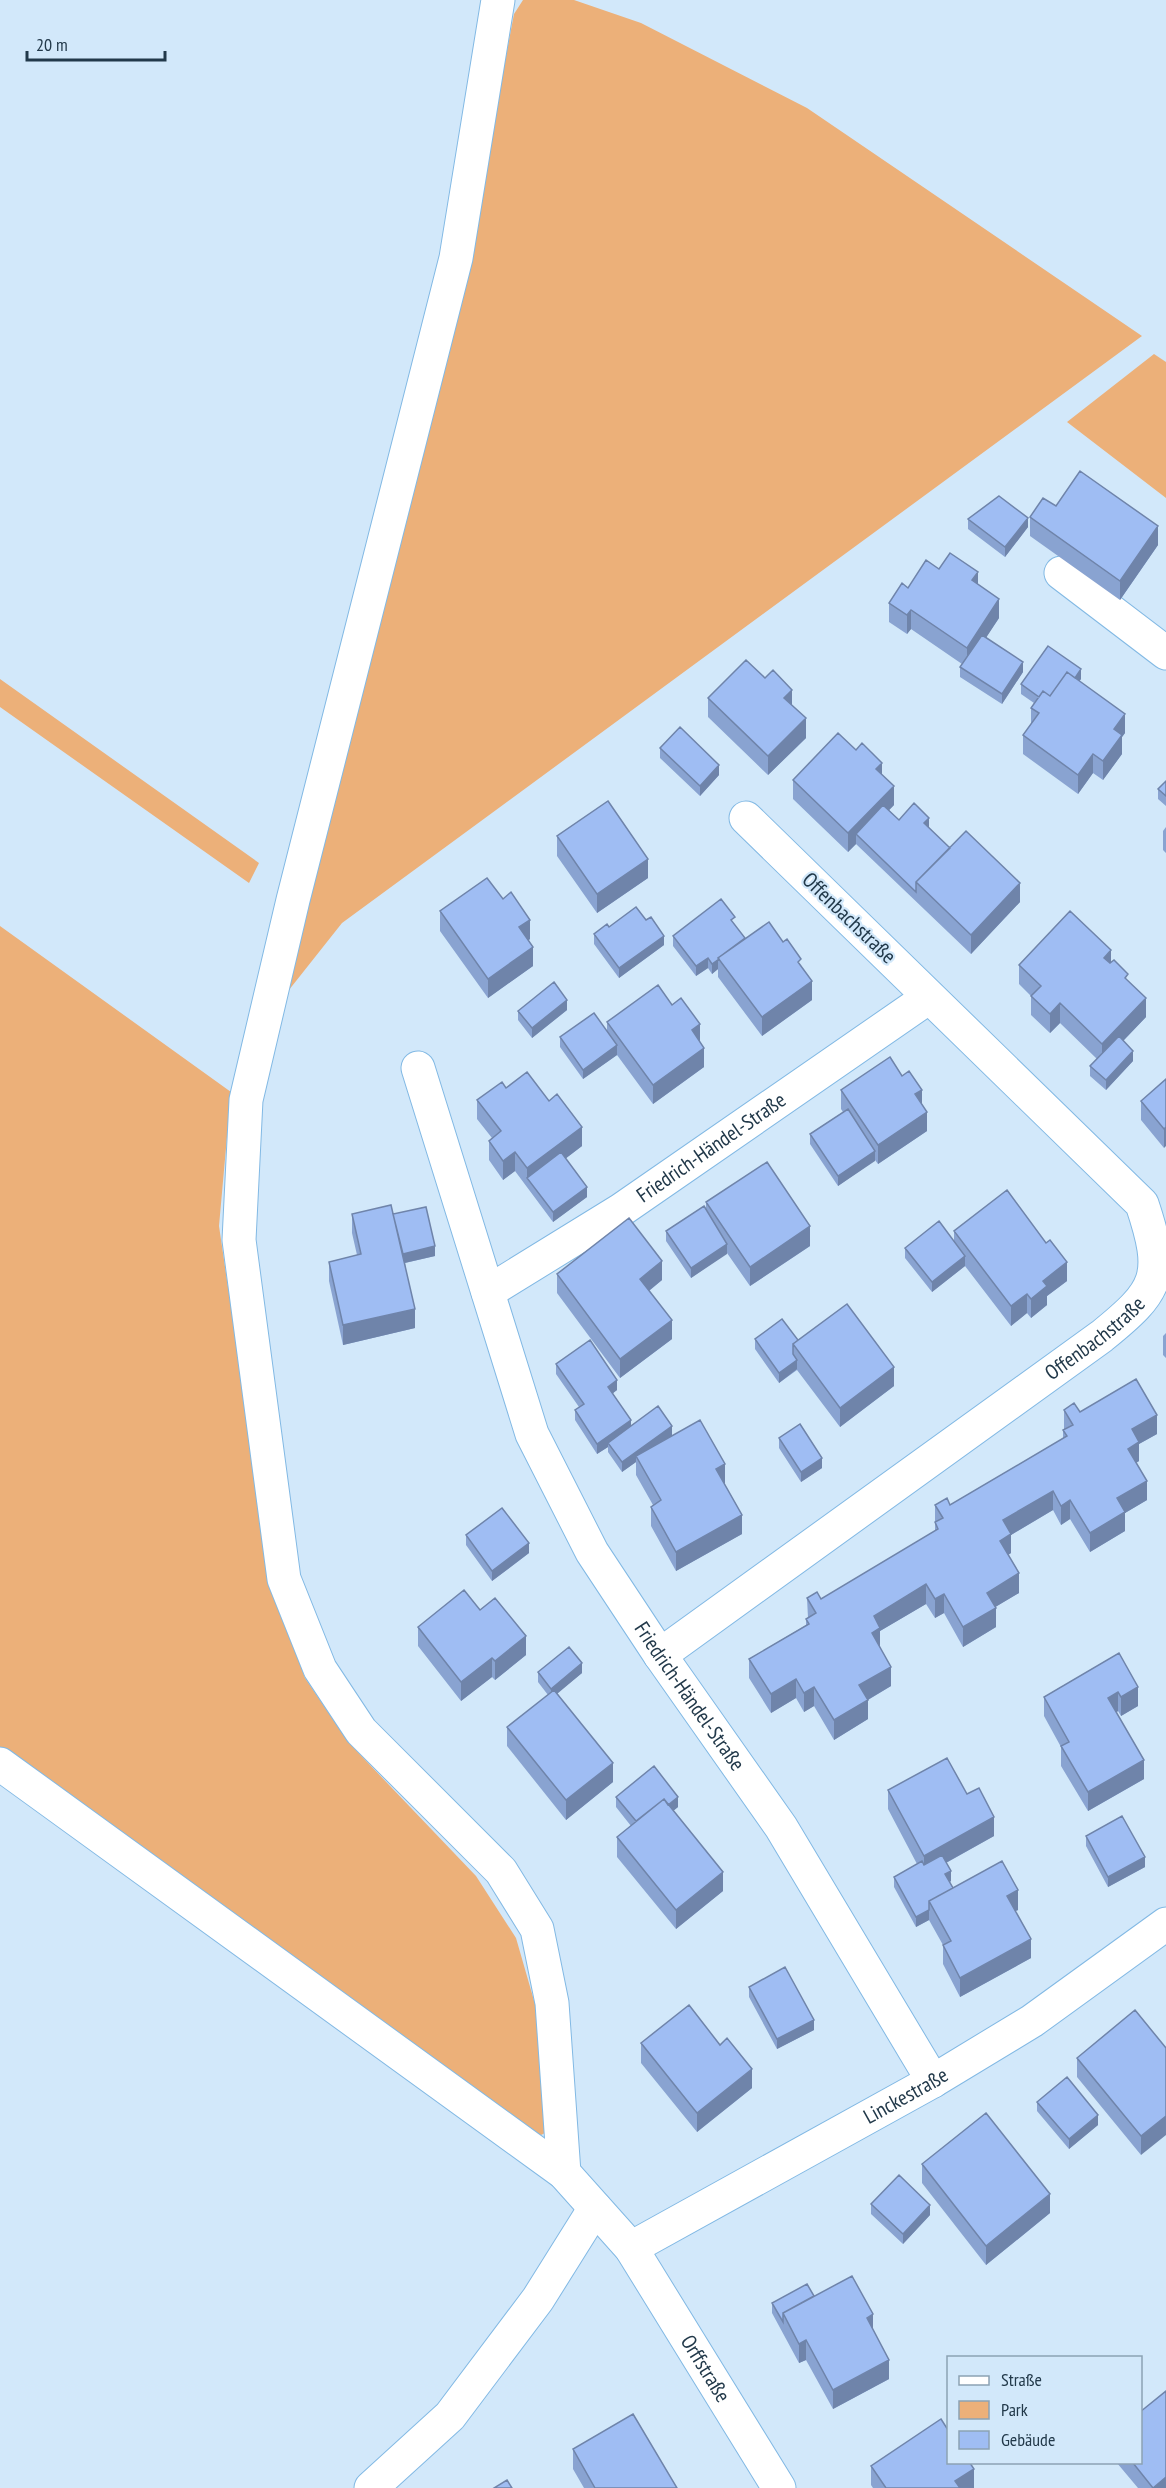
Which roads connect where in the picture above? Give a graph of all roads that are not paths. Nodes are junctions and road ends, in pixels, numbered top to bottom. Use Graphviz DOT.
graph roads {
  1 [pos="498,0"];
  2 [pos="1061,573"];
  3 [pos="1166,653"];
  4 [pos="746,819"];
  5 [pos="929,997"];
  6 [pos="418,1068"];
  7 [pos="488,1292"];
  8 [pos="660,1655"];
  9 [pos="0,1764"];
  10 [pos="1166,1924"];
  11 [pos="933,2081"];
  12 [pos="564,2173"];
  13 [pos="595,2208"];
  14 [pos="631,2248"];
  15 [pos="371,2488"];
  16 [pos="779,2488"];
  1 -- 12 [label="street"];
  2 -- 3 [label="street"];
  4 -- 5 [label="street, Offenbachstraße"];
  5 -- 7 [label="street, Friedrich-Händel-Straße"];
  5 -- 8 [label="street, Offenbachstraße"];
  6 -- 7 [label="street, Friedrich-Händel-Straße"];
  7 -- 8 [label="street, Friedrich-Händel-Straße"];
  8 -- 11 [label="street, Friedrich-Händel-Straße"];
  9 -- 12 [label="street, Orffstraße"];
  10 -- 11 [label="street, Linckestraße"];
  11 -- 14 [label="street, Linckestraße"];
  12 -- 13 [label="street, Orffstraße"];
  13 -- 14 [label="street, Orffstraße"];
  13 -- 15 [label="street"];
  14 -- 16 [label="street, Orffstraße"];
}
